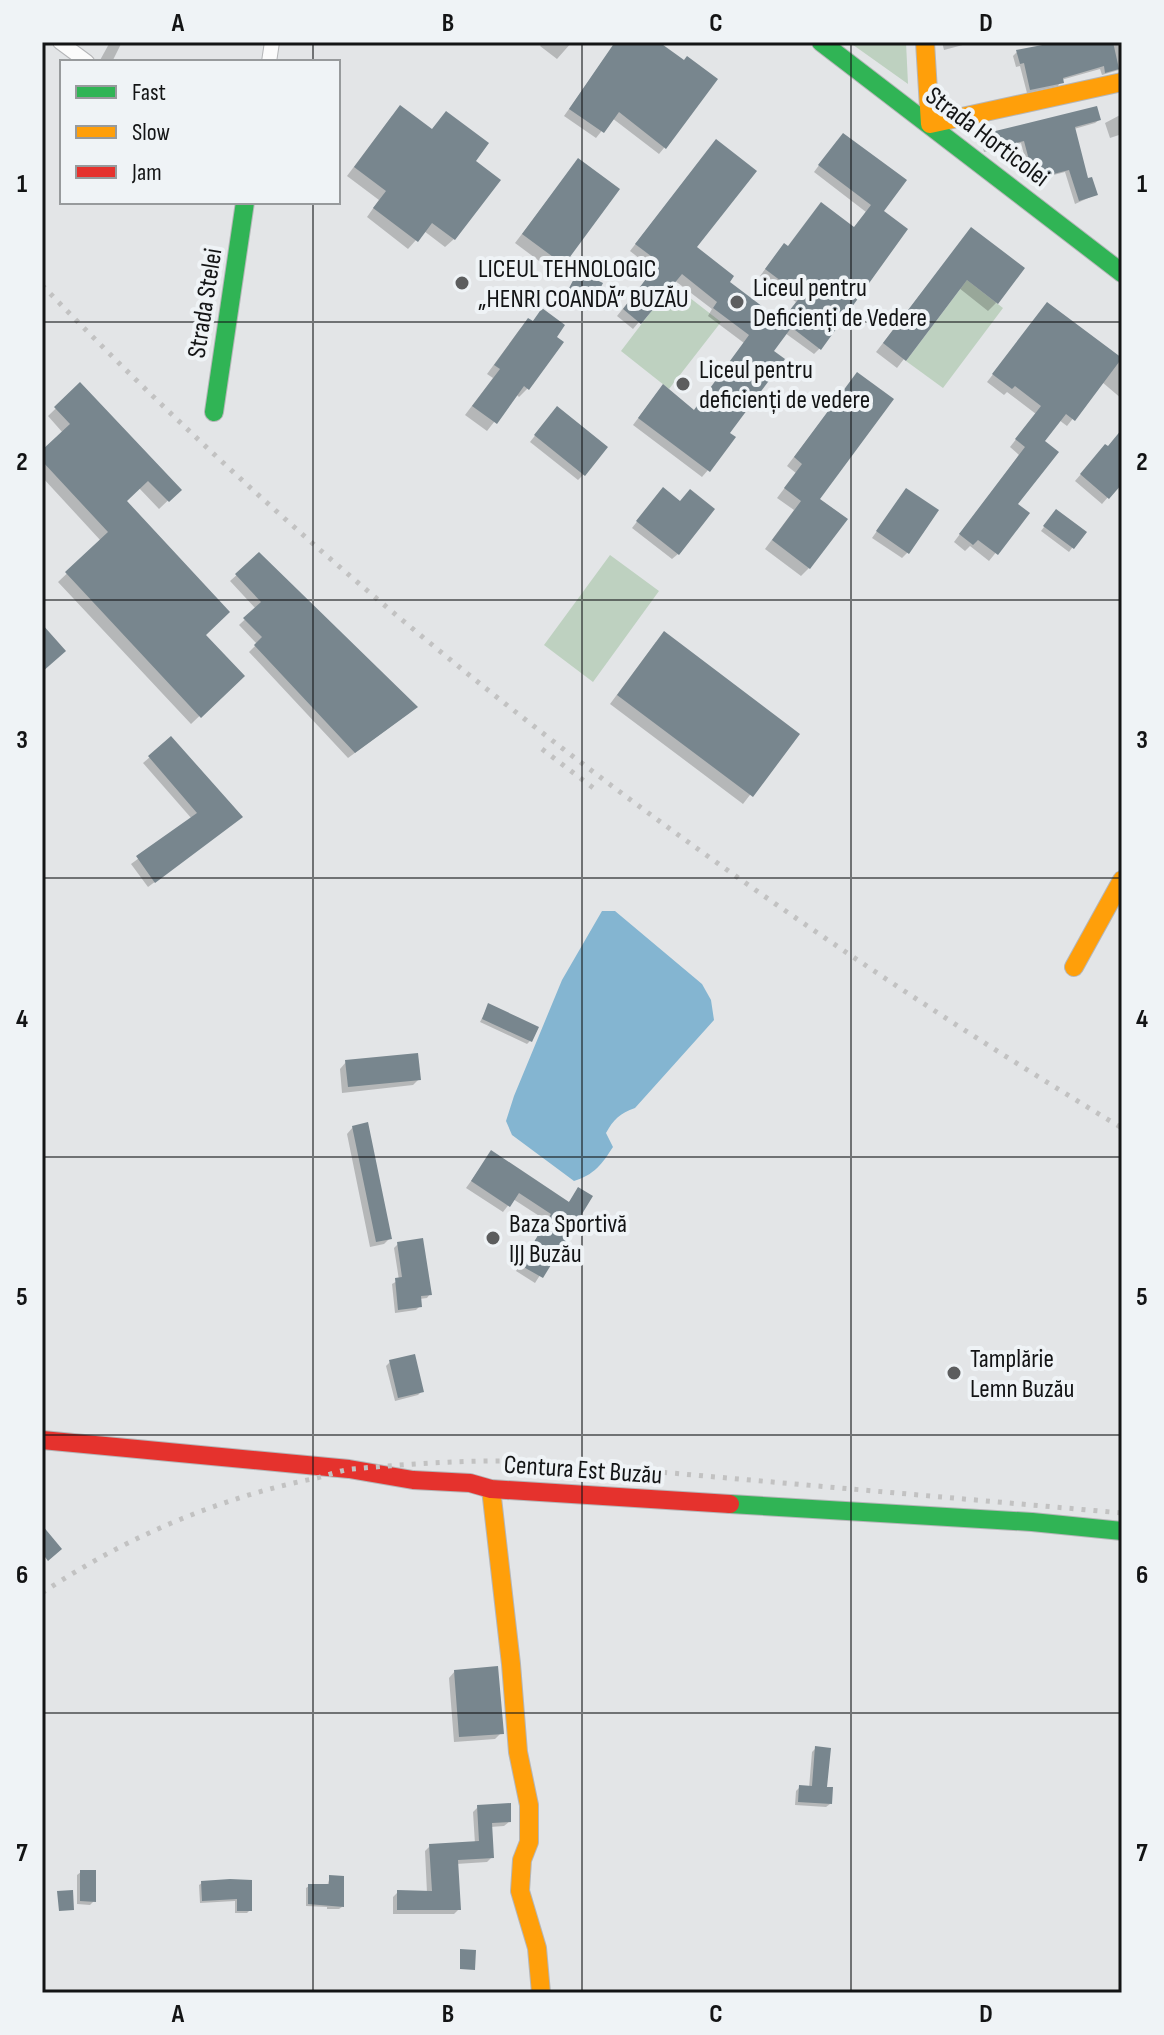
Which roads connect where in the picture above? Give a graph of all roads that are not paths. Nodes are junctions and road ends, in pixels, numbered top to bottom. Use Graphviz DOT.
graph roads {
  1 [pos="60,42"];
  2 [pos="821,42"];
  3 [pos="925,42"];
  4 [pos="84,60"];
  5 [pos="1122,82"];
  6 [pos="930,124"];
  7 [pos="245,204"];
  8 [pos="1122,273"];
  9 [pos="214,412"];
  10 [pos="1122,880"];
  11 [pos="1074,967"];
  12 [pos="42,1440"];
  13 [pos="491,1489"];
  14 [pos="1122,1531"];
  15 [pos="541,1993"];
  1 -- 4 [label="street"];
  2 -- 6 [label="main road, Strada Horticolei"];
  3 -- 6 [label="main road"];
  5 -- 6 [label="main road"];
  6 -- 8 [label="main road, Strada Horticolei"];
  7 -- 9 [label="main road, Strada Stelei"];
  10 -- 11 [label="main road"];
  12 -- 13 [label="main road, Centura Est Buzău"];
  13 -- 14 [label="main road, Centura Est Buzău"];
  13 -- 15 [label="main road"];
}
